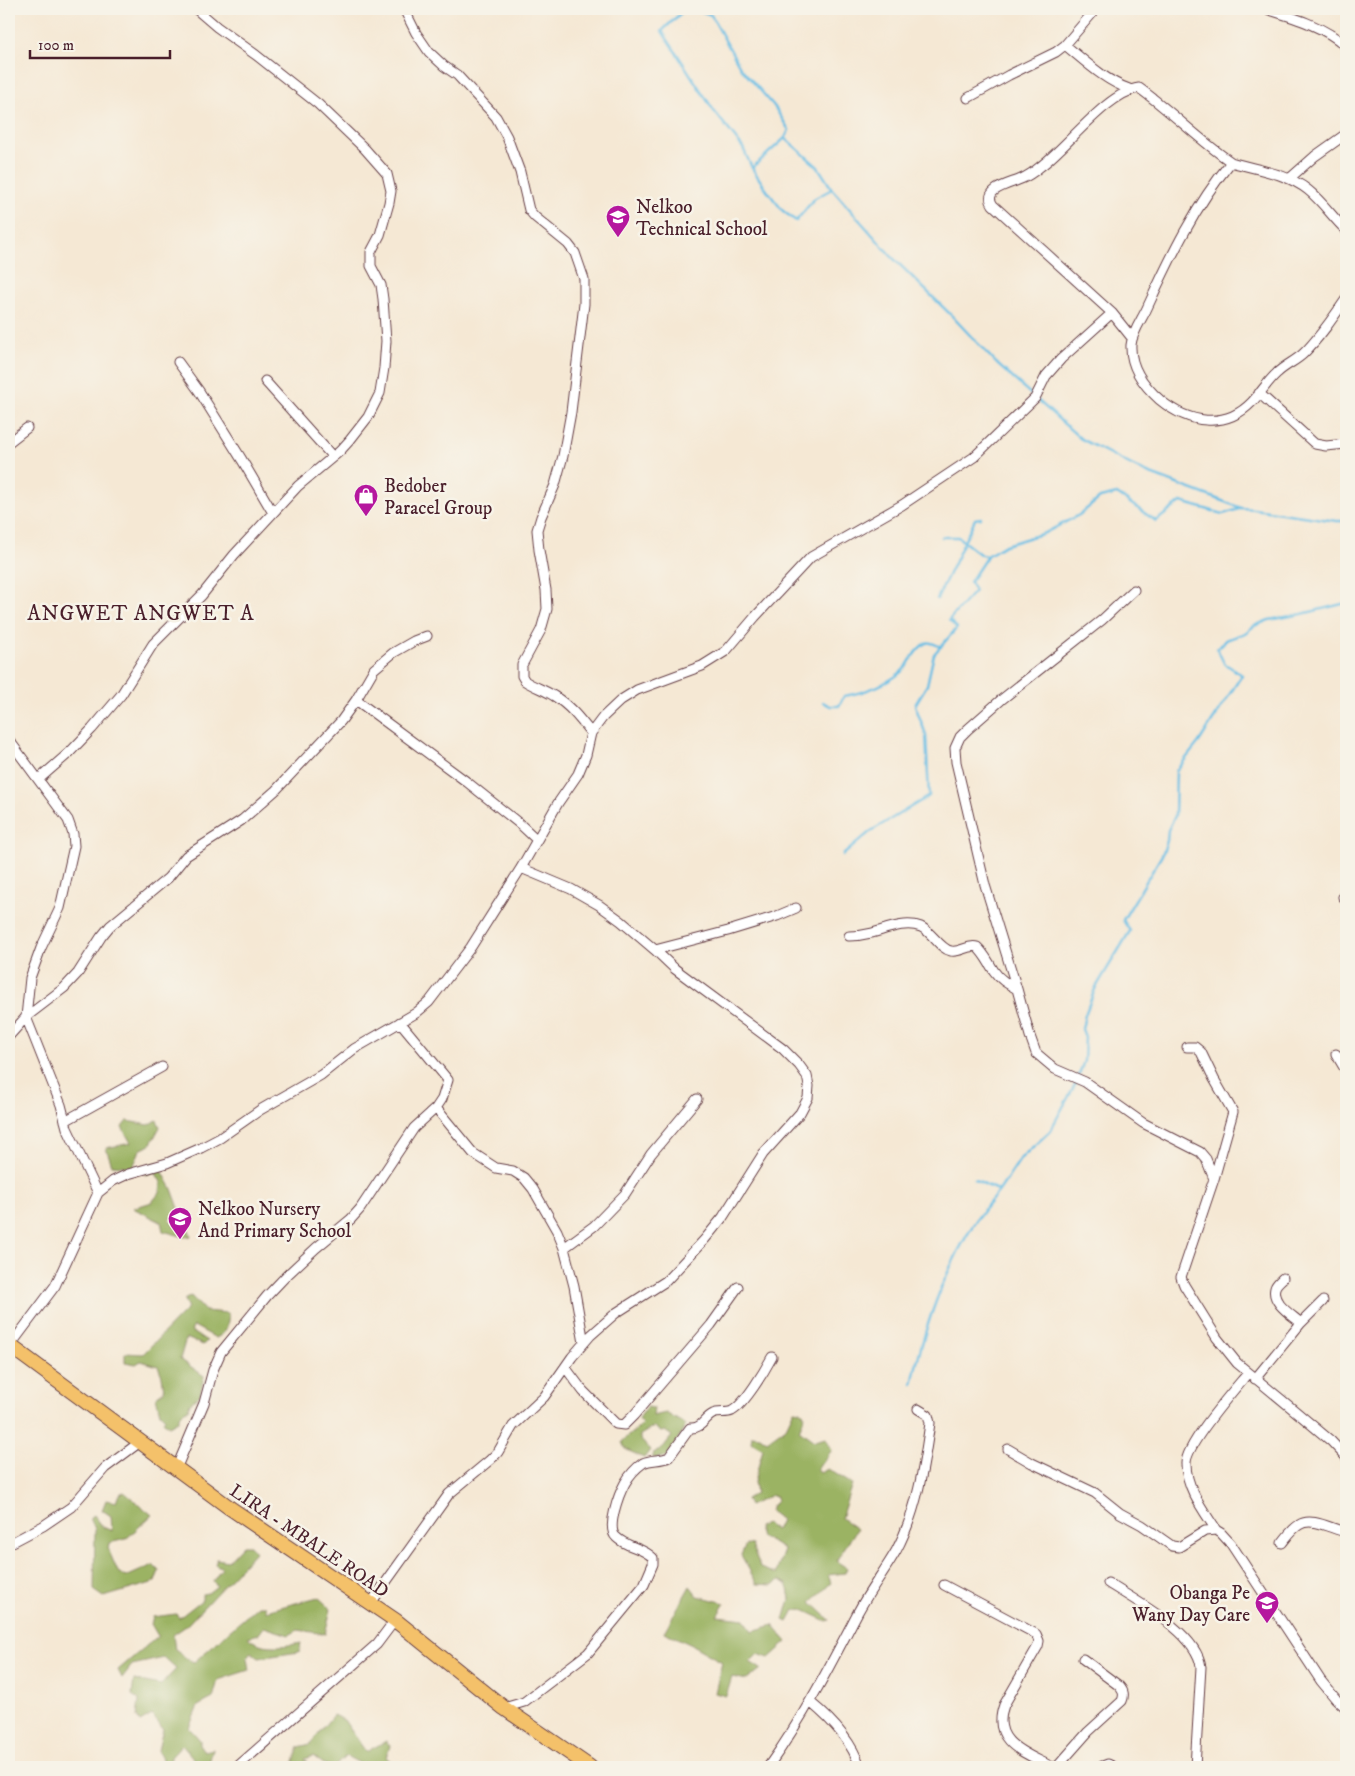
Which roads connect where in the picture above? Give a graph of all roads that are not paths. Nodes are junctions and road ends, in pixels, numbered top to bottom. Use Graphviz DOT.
graph roads {
  1 [pos="196,9"];
  2 [pos="404,9"];
  3 [pos="1096,9"];
  4 [pos="1266,9"];
  5 [pos="1065,45"];
  6 [pos="1346,46"];
  7 [pos="1129,89"];
  8 [pos="968,98"];
  9 [pos="1346,134"];
  10 [pos="1232,162"];
  11 [pos="1289,178"];
  12 [pos="1346,230"];
  13 [pos="1346,299"];
  14 [pos="1112,314"];
  15 [pos="1132,338"];
  16 [pos="178,362"];
  17 [pos="265,381"];
  18 [pos="1259,394"];
  19 [pos="27,428"];
  20 [pos="9,442"];
  21 [pos="1346,444"];
  22 [pos="333,457"];
  23 [pos="273,513"];
  24 [pos="1134,590"];
  25 [pos="427,636"];
  26 [pos="356,700"];
  27 [pos="591,733"];
  28 [pos="9,740"];
  29 [pos="39,779"];
  30 [pos="537,840"];
  31 [pos="521,868"];
  32 [pos="796,908"];
  33 [pos="849,936"];
  34 [pos="655,950"];
  35 [pos="1017,988"];
  36 [pos="26,1016"];
  37 [pos="400,1022"];
  38 [pos="9,1036"];
  39 [pos="1187,1047"];
  40 [pos="1336,1054"];
  41 [pos="162,1067"];
  42 [pos="1346,1071"];
  43 [pos="696,1099"];
  44 [pos="436,1108"];
  45 [pos="65,1120"];
  46 [pos="1214,1179"];
  47 [pos="98,1193"];
  48 [pos="564,1248"];
  49 [pos="1283,1278"];
  50 [pos="738,1287"];
  51 [pos="1323,1301"];
  52 [pos="1302,1322"];
  53 [pos="584,1343"];
  54 [pos="10,1345"];
  55 [pos="772,1357"];
  56 [pos="565,1367"];
  57 [pos="1251,1376"];
  58 [pos="918,1409"];
  59 [pos="140,1442"];
  60 [pos="1008,1449"];
  61 [pos="1346,1457"];
  62 [pos="176,1469"];
  63 [pos="1216,1530"];
  64 [pos="1346,1532"];
  65 [pos="1282,1543"];
  66 [pos="9,1544"];
  67 [pos="1108,1583"];
  68 [pos="944,1585"];
  69 [pos="371,1603"];
  70 [pos="395,1620"];
  71 [pos="1083,1658"];
  72 [pos="810,1702"];
  73 [pos="504,1708"];
  74 [pos="1346,1708"];
  75 [pos="237,1767"];
  76 [pos="590,1767"];
  77 [pos="768,1767"];
  78 [pos="860,1767"];
  79 [pos="1052,1767"];
  80 [pos="1057,1767"];
  81 [pos="1100,1767"];
  82 [pos="1114,1767"];
  83 [pos="1195,1767"];
  1 -- 22 [label="street"];
  2 -- 27 [label="street"];
  3 -- 5 [label="street"];
  4 -- 6 [label="street"];
  5 -- 7 [label="street"];
  5 -- 8 [label="street"];
  7 -- 10 [label="street"];
  7 -- 14 [label="street"];
  9 -- 11 [label="street"];
  10 -- 11 [label="street"];
  10 -- 15 [label="street"];
  11 -- 12 [label="street"];
  13 -- 18 [label="street"];
  14 -- 15 [label="street"];
  14 -- 27 [label="street"];
  15 -- 18 [label="street"];
  16 -- 23 [label="street"];
  17 -- 22 [label="street"];
  18 -- 21 [label="street"];
  19 -- 20 [label="street"];
  22 -- 23 [label="street"];
  23 -- 29 [label="street"];
  24 -- 35 [label="street"];
  25 -- 26 [label="street"];
  26 -- 30 [label="street"];
  26 -- 36 [label="street"];
  27 -- 30 [label="street"];
  28 -- 29 [label="street"];
  29 -- 36 [label="street"];
  30 -- 31 [label="street"];
  31 -- 34 [label="street"];
  31 -- 37 [label="street"];
  32 -- 34 [label="street"];
  33 -- 35 [label="street"];
  34 -- 53 [label="street"];
  35 -- 46 [label="street"];
  36 -- 38 [label="street"];
  36 -- 45 [label="street"];
  37 -- 44 [label="street"];
  37 -- 47 [label="street"];
  39 -- 46 [label="street"];
  40 -- 42 [label="street"];
  41 -- 45 [label="street"];
  43 -- 48 [label="street"];
  44 -- 48 [label="street"];
  44 -- 62 [label="street"];
  45 -- 47 [label="street"];
  46 -- 57 [label="street"];
  47 -- 54 [label="street"];
  48 -- 53 [label="street"];
  49 -- 52 [label="street"];
  50 -- 56 [label="street"];
  51 -- 52 [label="street"];
  52 -- 57 [label="street"];
  53 -- 56 [label="street"];
  54 -- 59 [label="main road, LIRA - MBALE ROAD"];
  55 -- 73 [label="street"];
  56 -- 69 [label="street"];
  57 -- 61 [label="street"];
  57 -- 63 [label="street"];
  58 -- 72 [label="street"];
  59 -- 62 [label="main road, LIRA - MBALE ROAD"];
  59 -- 66 [label="street"];
  60 -- 63 [label="street"];
  62 -- 69 [label="main road, LIRA - MBALE ROAD"];
  63 -- 74 [label="street"];
  64 -- 65 [label="street"];
  67 -- 83 [label="street"];
  68 -- 79 [label="street"];
  69 -- 70 [label="main road, LIRA - MBALE ROAD"];
  70 -- 73 [label="main road, LIRA - MBALE ROAD"];
  70 -- 75 [label="street"];
  71 -- 80 [label="street"];
  72 -- 77 [label="street"];
  72 -- 78 [label="street"];
  73 -- 76 [label="main road, LIRA - MBALE ROAD"];
  81 -- 82 [label="street"];
}
